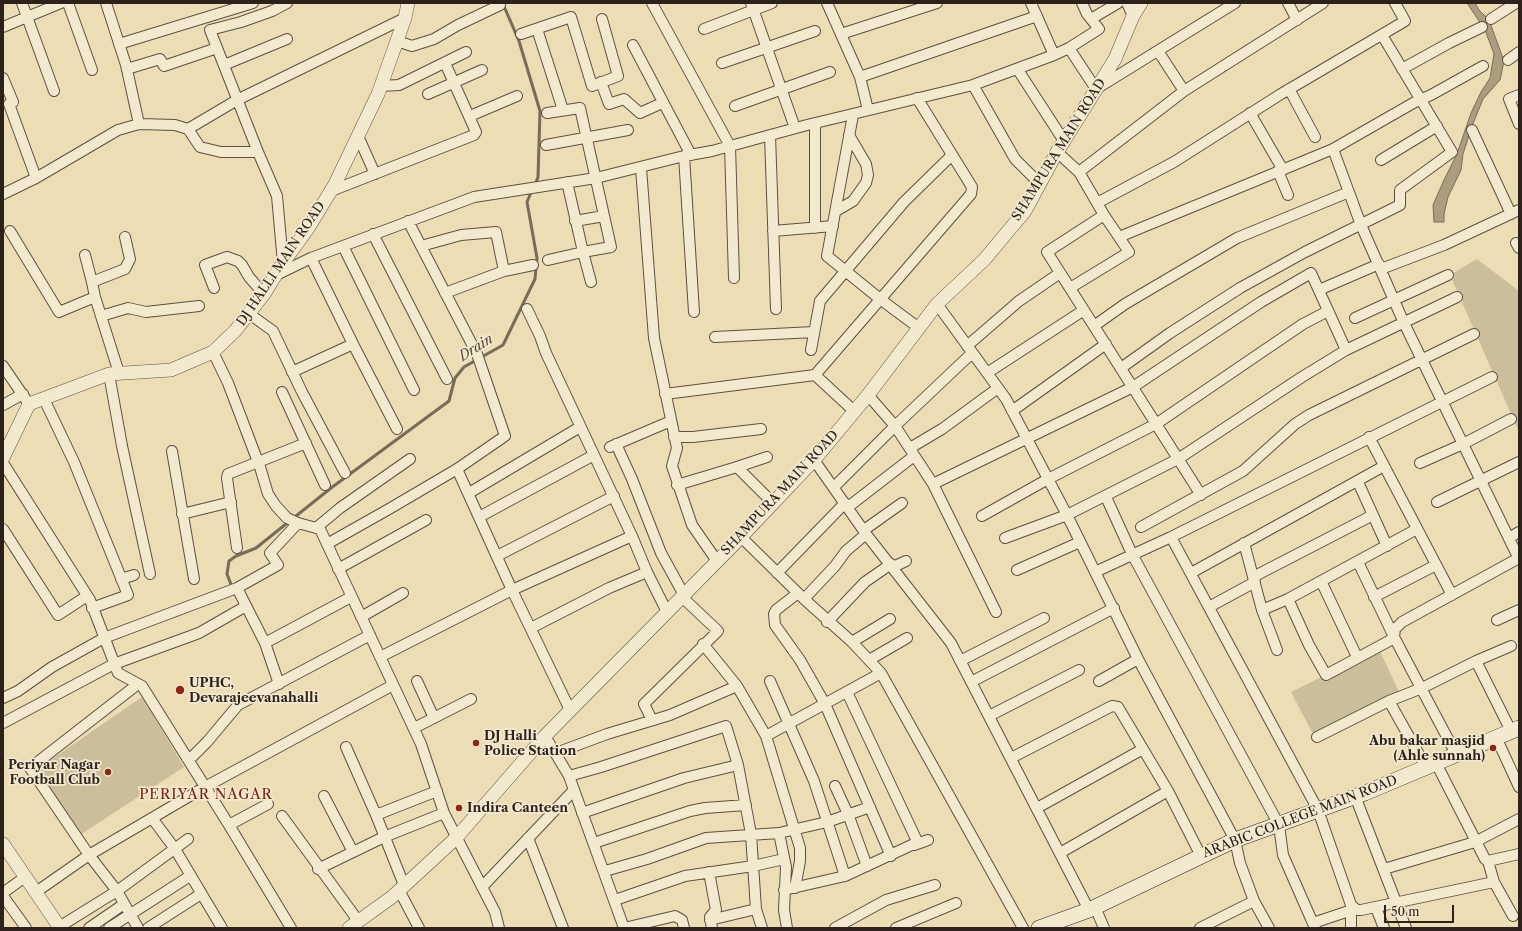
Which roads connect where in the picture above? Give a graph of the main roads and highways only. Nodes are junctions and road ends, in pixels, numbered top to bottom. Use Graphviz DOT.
graph roads {
  1 [pos="1515,730"];
  2 [pos="1039,928"];
  1 -- 2 [label="main road, ARABIC COLLEGE MAIN ROAD"];
}
